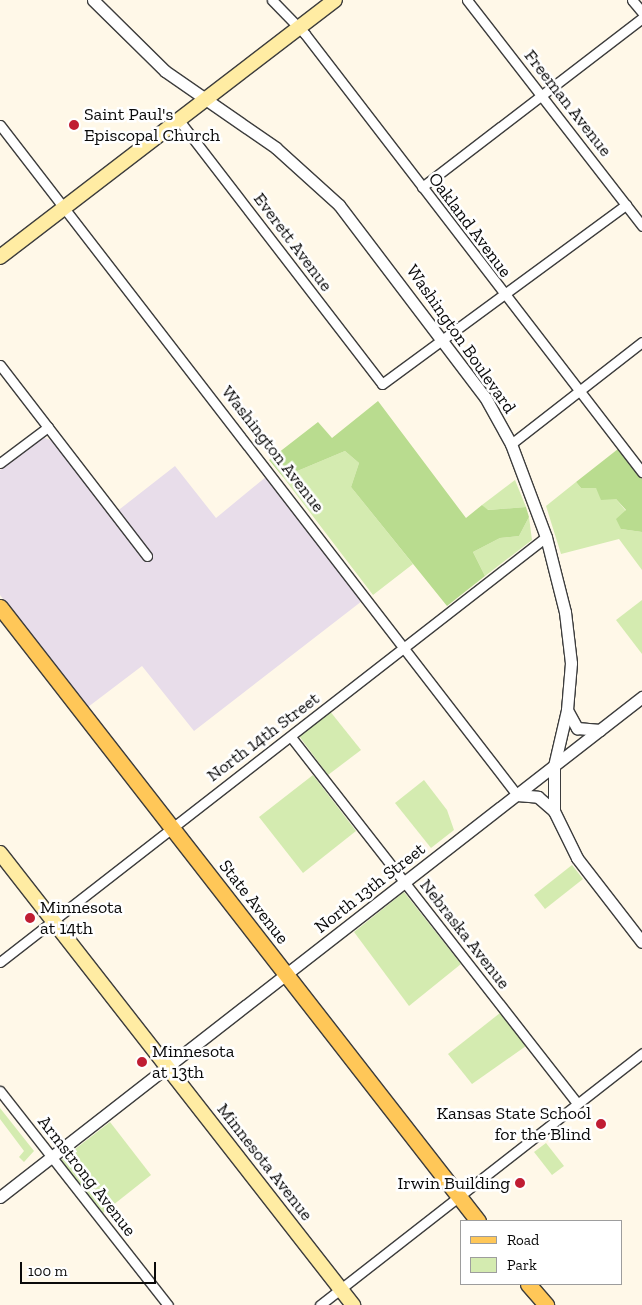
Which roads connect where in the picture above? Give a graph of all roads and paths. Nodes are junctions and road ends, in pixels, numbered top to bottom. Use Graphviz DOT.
graph roads {
  1 [pos="93,0"];
  2 [pos="272,0"];
  3 [pos="335,0"];
  4 [pos="467,0"];
  5 [pos="632,0"];
  6 [pos="642,12"];
  7 [pos="642,18"];
  8 [pos="297,29"];
  9 [pos="542,95"];
  10 [pos="205,99"];
  11 [pos="178,120"];
  12 [pos="0,125"];
  13 [pos="422,187"];
  14 [pos="626,205"];
  15 [pos="65,206"];
  16 [pos="642,226"];
  17 [pos="0,258"];
  18 [pos="504,298"];
  19 [pos="446,340"];
  20 [pos="642,342"];
  21 [pos="0,365"];
  22 [pos="579,392"];
  23 [pos="48,427"];
  24 [pos="511,444"];
  25 [pos="0,464"];
  26 [pos="642,472"];
  27 [pos="546,537"];
  28 [pos="147,556"];
  29 [pos="0,607"];
  30 [pos="404,648"];
  31 [pos="641,699"];
  32 [pos="567,710"];
  33 [pos="600,730"];
  34 [pos="291,737"];
  35 [pos="554,766"];
  36 [pos="517,795"];
  37 [pos="554,811"];
  38 [pos="171,827"];
  39 [pos="0,853"];
  40 [pos="405,883"];
  41 [pos="53,920"];
  42 [pos="642,942"];
  43 [pos="0,962"];
  44 [pos="286,973"];
  45 [pos="642,1053"];
  46 [pos="167,1066"];
  47 [pos="0,1091"];
  48 [pos="577,1103"];
  49 [pos="52,1157"];
  50 [pos="458,1196"];
  51 [pos="0,1197"];
  52 [pos="477,1220"];
  53 [pos="341,1289"];
  54 [pos="535,1294"];
  55 [pos="168,1305"];
  56 [pos="320,1305"];
  57 [pos="354,1305"];
  58 [pos="546,1305"];
  1 -- 10 [label="street, Washington Boulevard"];
  2 -- 8 [label="street, Oakland Avenue"];
  3 -- 8 [label="main road"];
  4 -- 9 [label="street, Freeman Avenue"];
  5 -- 6 [label="street"];
  7 -- 9 [label="street"];
  8 -- 10 [label="main road"];
  8 -- 13 [label="street, Oakland Avenue"];
  9 -- 13 [label="street"];
  9 -- 14 [label="street, Freeman Avenue"];
  10 -- 11 [label="main road"];
  10 -- 19 [label="street, Washington Boulevard"];
  11 -- 15 [label="main road"];
  11 -- 19 [label="street, Everett Avenue"];
  12 -- 15 [label="street, Washington Avenue"];
  13 -- 18 [label="street, Oakland Avenue"];
  14 -- 16 [label="street, Freeman Avenue"];
  14 -- 18 [label="street"];
  15 -- 17 [label="main road"];
  15 -- 30 [label="street, Washington Avenue"];
  18 -- 19 [label="street"];
  18 -- 22 [label="street, Oakland Avenue"];
  19 -- 24 [label="street, Washington Boulevard"];
  20 -- 22 [label="street"];
  21 -- 23 [label="street"];
  22 -- 24 [label="street"];
  22 -- 26 [label="street, Oakland Avenue"];
  23 -- 25 [label="street"];
  23 -- 28 [label="street"];
  24 -- 27 [label="street, Washington Boulevard"];
  27 -- 30 [label="street, North 14th Street"];
  27 -- 32 [label="street, Washington Boulevard"];
  29 -- 38 [label="main road, State Avenue"];
  30 -- 34 [label="street, North 14th Street"];
  30 -- 36 [label="street, Washington Avenue"];
  31 -- 33 [label="street, North 13th Street"];
  32 -- 33 [label="street"];
  32 -- 35 [label="street, Washington Boulevard"];
  33 -- 35 [label="street, North 13th Street"];
  34 -- 38 [label="street, North 14th Street"];
  34 -- 40 [label="street, Nebraska Avenue"];
  35 -- 36 [label="street, North 13th Street"];
  35 -- 37 [label="street, Washington Boulevard"];
  36 -- 37 [label="street"];
  36 -- 40 [label="street, North 13th Street"];
  37 -- 42 [label="street, Washington Boulevard"];
  38 -- 41 [label="street, North 14th Street"];
  38 -- 44 [label="main road, State Avenue"];
  39 -- 41 [label="main road, Minnesota Avenue"];
  40 -- 44 [label="street, North 13th Street"];
  40 -- 48 [label="street, Nebraska Avenue"];
  41 -- 43 [label="street, North 14th Street"];
  41 -- 46 [label="main road, Minnesota Avenue"];
  44 -- 46 [label="street, North 13th Street"];
  44 -- 50 [label="main road, State Avenue"];
  45 -- 48 [label="street"];
  46 -- 49 [label="street, North 13th Street"];
  46 -- 53 [label="main road, Minnesota Avenue"];
  47 -- 49 [label="street, Armstrong Avenue"];
  48 -- 50 [label="street"];
  49 -- 51 [label="street, North 13th Street"];
  49 -- 55 [label="street, Armstrong Avenue"];
  50 -- 52 [label="main road, State Avenue"];
  50 -- 53 [label="street"];
  53 -- 56 [label="street"];
  53 -- 57 [label="main road, Minnesota Avenue"];
  54 -- 58 [label="main road"];
}
